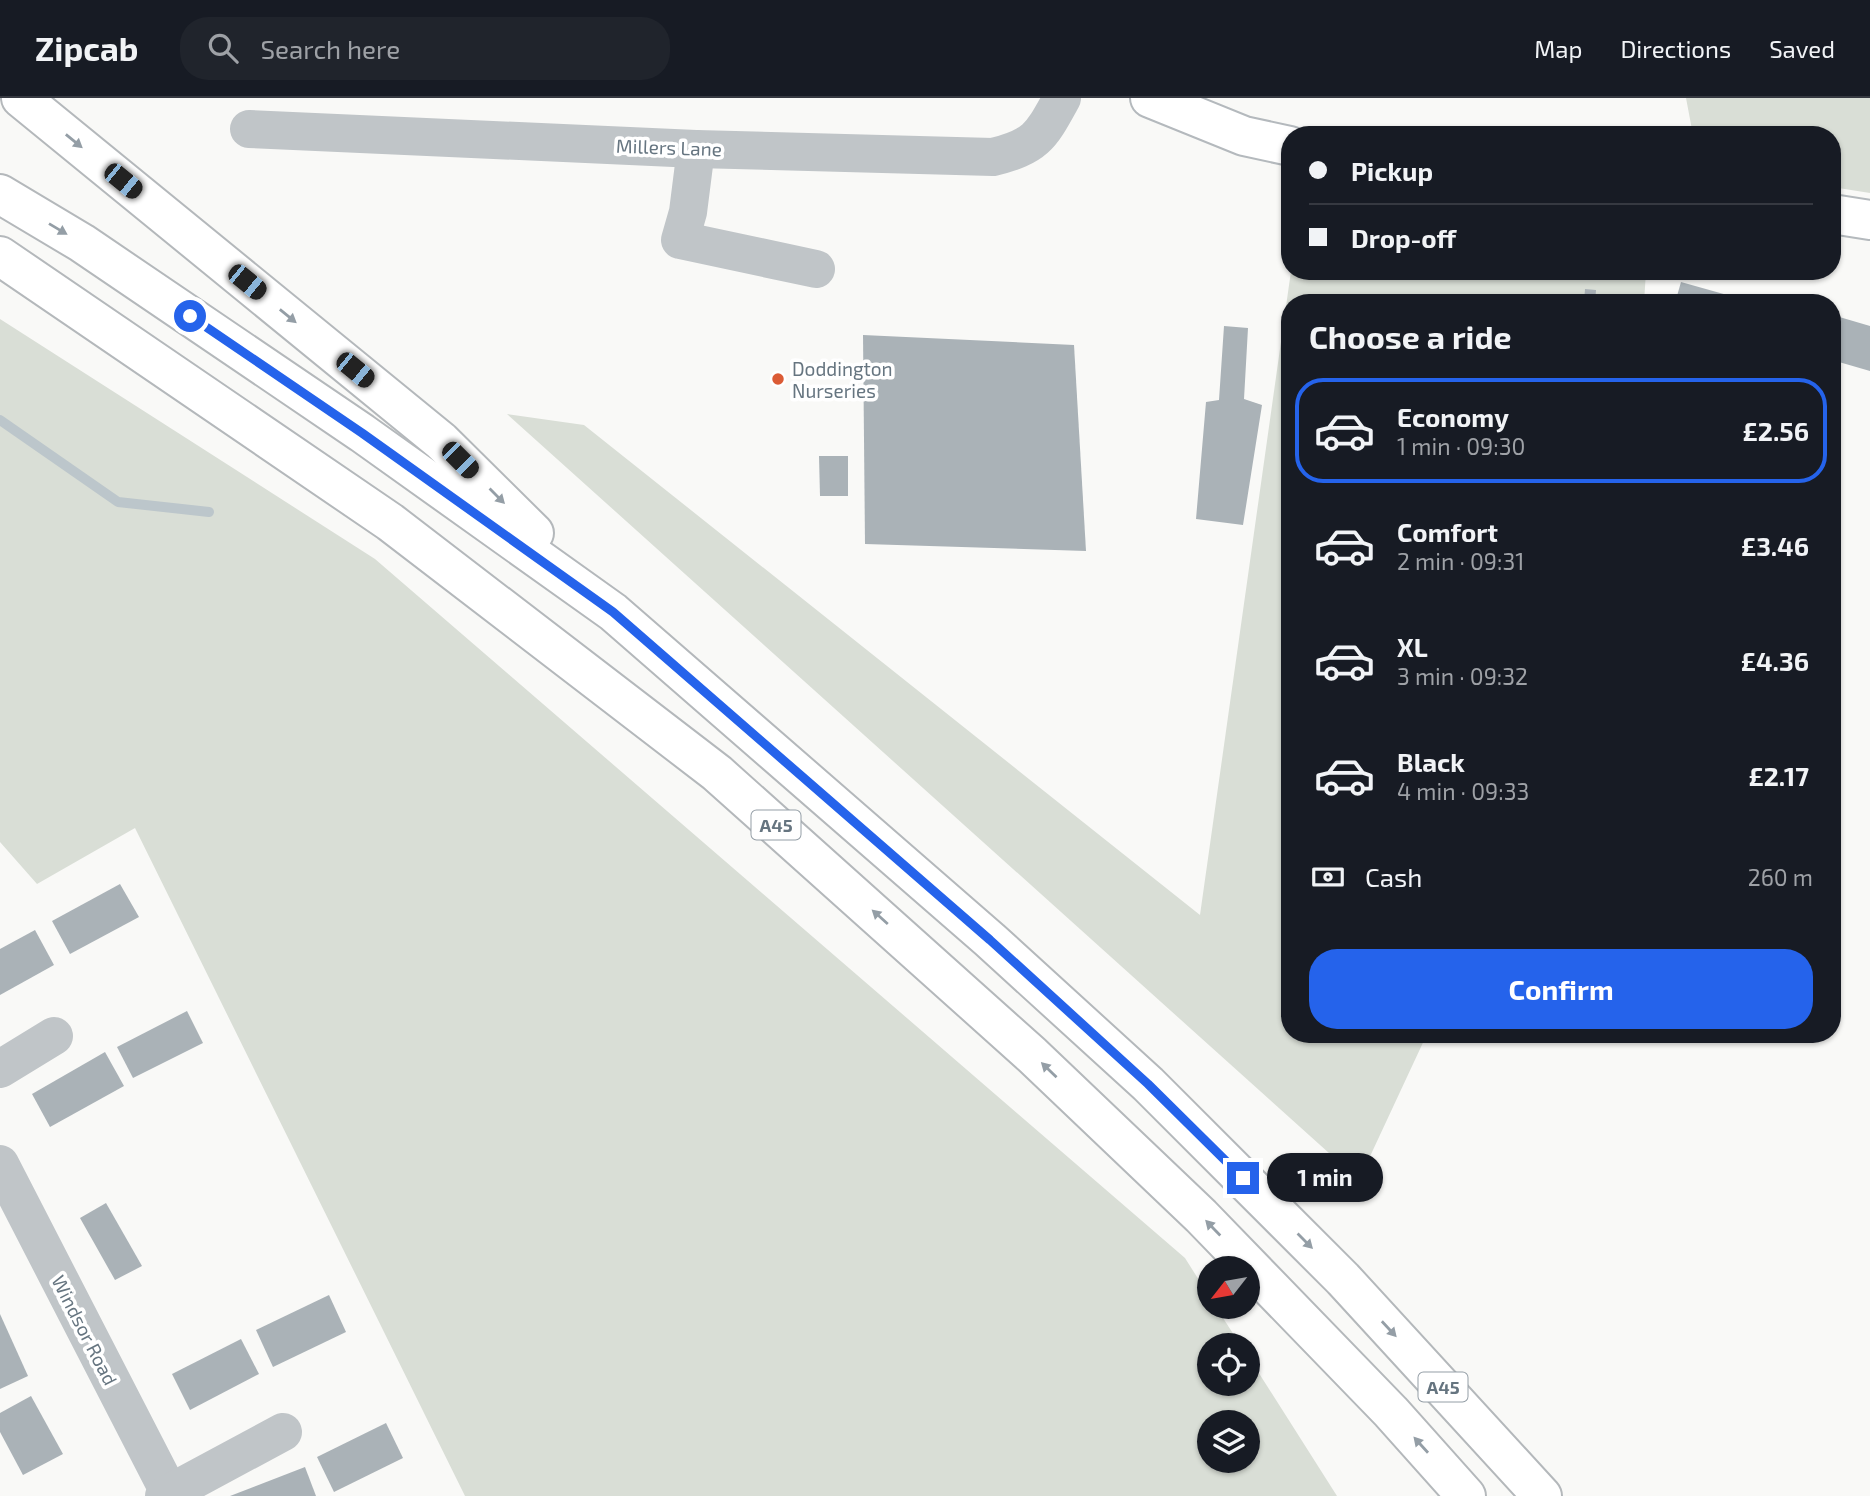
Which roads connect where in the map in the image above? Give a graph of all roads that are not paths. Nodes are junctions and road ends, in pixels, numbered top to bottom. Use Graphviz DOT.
graph roads {
  1 [pos="21,98"];
  2 [pos="1062,98"];
  3 [pos="1150,98"];
  4 [pos="249,129"];
  5 [pos="1281,144"];
  6 [pos="696,149"];
  7 [pos="0,194"];
  8 [pos="1841,215"];
  9 [pos="1870,220"];
  10 [pos="0,256"];
  11 [pos="816,269"];
  12 [pos="613,612"];
  13 [pos="54,1037"];
  14 [pos="0,1069"];
  15 [pos="0,1164"];
  16 [pos="283,1432"];
  17 [pos="168,1495"];
  18 [pos="1466,1496"];
  19 [pos="1542,1496"];
  1 -- 12 [label="main road, one-way"];
  2 -- 6 [label="street, Millers Lane"];
  3 -- 5 [label="main road"];
  4 -- 6 [label="street, Millers Lane"];
  6 -- 11 [label="street"];
  7 -- 12 [label="main road, A45, one-way"];
  8 -- 9 [label="main road"];
  18 -- 10 [label="main road, A45, one-way"];
  12 -- 19 [label="main road, A45, one-way"];
  13 -- 14 [label="street"];
  15 -- 17 [label="street, Windsor Road"];
  16 -- 17 [label="street"];
}
